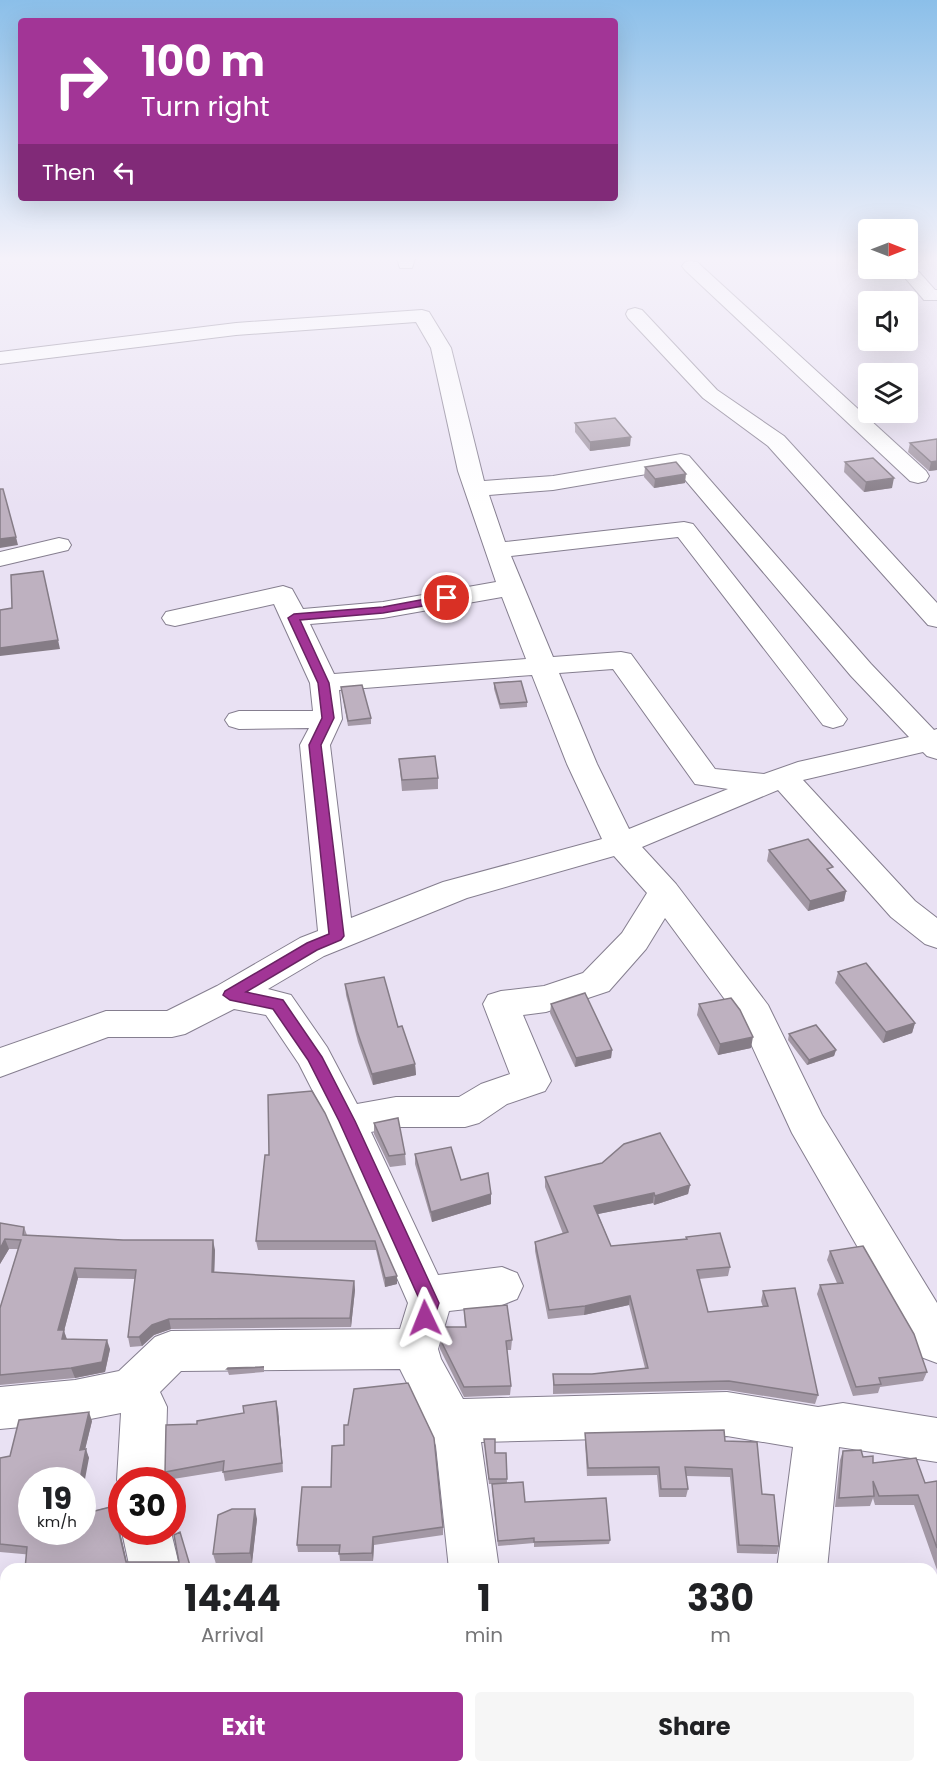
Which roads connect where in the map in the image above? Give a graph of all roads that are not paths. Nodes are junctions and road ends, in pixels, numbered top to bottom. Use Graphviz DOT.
graph roads {
  1 [pos="132,342"];
  2 [pos="437,342"];
  3 [pos="661,342"];
  4 [pos="777,342"];
  5 [pos="0,358"];
  6 [pos="927,475"];
  7 [pos="475,488"];
  8 [pos="937,493"];
  9 [pos="59,545"];
  10 [pos="496,550"];
  11 [pos="0,559"];
  12 [pos="512,587"];
  13 [pos="175,618"];
  14 [pos="294,618"];
  15 [pos="937,619"];
  16 [pos="544,666"];
  17 [pos="324,683"];
  18 [pos="328,718"];
  19 [pos="832,719"];
  20 [pos="239,720"];
  21 [pos="934,743"];
  22 [pos="775,781"];
  23 [pos="621,844"];
  24 [pos="664,892"];
  25 [pos="336,936"];
  26 [pos="937,936"];
  27 [pos="230,995"];
  28 [pos="0,1063"];
  29 [pos="347,1121"];
  30 [pos="502,1286"];
  31 [pos="426,1295"];
  32 [pos="937,1343"];
  33 [pos="416,1349"];
  34 [pos="131,1390"];
  35 [pos="0,1408"];
  36 [pos="450,1421"];
  37 [pos="818,1429"];
  38 [pos="937,1440"];
  39 [pos="142,1467"];
  40 [pos="150,1545"];
  41 [pos="154,1563"];
  42 [pos="473,1563"];
  43 [pos="803,1563"];
  1 -- 5 [label="street"];
  2 -- 7 [label="street"];
  3 -- 15 [label="street"];
  4 -- 6 [label="street"];
  6 -- 8 [label="street"];
  7 -- 10 [label="street"];
  7 -- 21 [label="street"];
  9 -- 11 [label="street"];
  10 -- 12 [label="street"];
  10 -- 19 [label="street"];
  12 -- 14 [label="street"];
  12 -- 16 [label="street"];
  13 -- 14 [label="street"];
  14 -- 17 [label="street"];
  16 -- 17 [label="street"];
  16 -- 22 [label="street"];
  16 -- 23 [label="street"];
  17 -- 18 [label="street"];
  18 -- 20 [label="street"];
  18 -- 25 [label="street"];
  21 -- 22 [label="street"];
  22 -- 23 [label="street"];
  22 -- 26 [label="street"];
  23 -- 24 [label="street"];
  23 -- 25 [label="street"];
  24 -- 29 [label="street"];
  24 -- 32 [label="street"];
  25 -- 27 [label="street"];
  27 -- 28 [label="street"];
  27 -- 29 [label="street"];
  29 -- 31 [label="street"];
  30 -- 31 [label="street"];
  31 -- 33 [label="street"];
  33 -- 34 [label="street"];
  33 -- 36 [label="street"];
  34 -- 35 [label="street"];
  34 -- 39 [label="street"];
  36 -- 37 [label="street"];
  36 -- 42 [label="street"];
  37 -- 38 [label="street"];
  37 -- 43 [label="street"];
  40 -- 41 [label="street"];
}
